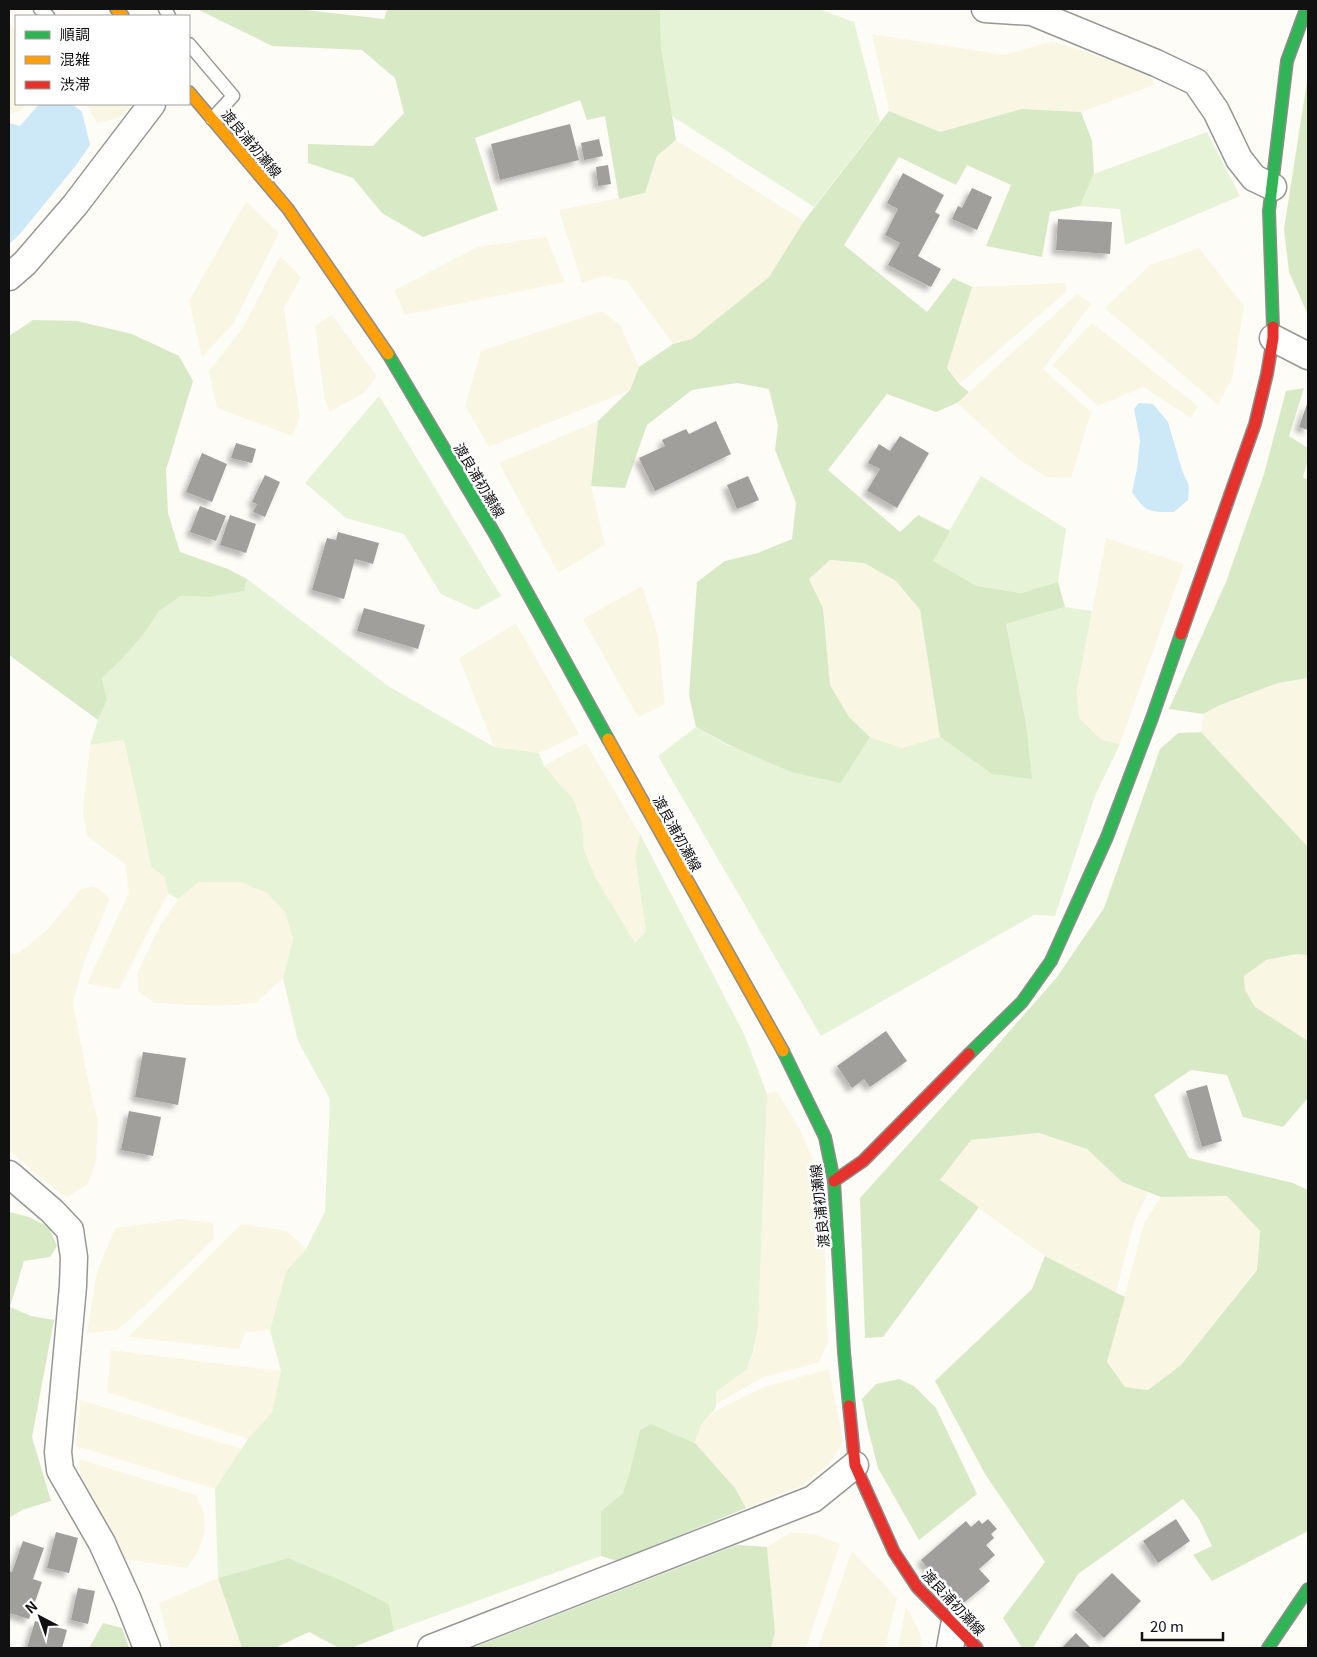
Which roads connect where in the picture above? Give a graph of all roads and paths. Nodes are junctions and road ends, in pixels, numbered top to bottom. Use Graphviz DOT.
graph roads {
  1 [pos="985,9"];
  2 [pos="1306,9"];
  3 [pos="190,45"];
  4 [pos="190,93"];
  5 [pos="151,105"];
  6 [pos="212,119"];
  7 [pos="1273,186"];
  8 [pos="9,277"];
  9 [pos="1272,338"];
  10 [pos="1308,356"];
  11 [pos="9,1174"];
  12 [pos="834,1181"];
  13 [pos="855,1465"];
  14 [pos="1308,1589"];
  15 [pos="952,1637"];
  16 [pos="147,1648"];
  17 [pos="431,1648"];
  18 [pos="977,1648"];
  19 [pos="1268,1648"];
  1 -- 7 [label="street"];
  2 -- 7 [label="main road"];
  3 -- 6 [label="lane"];
  4 -- 6 [label="main road, 渡良浦初瀬線"];
  5 -- 8 [label="street"];
  6 -- 12 [label="main road, 渡良浦初瀬線"];
  7 -- 9 [label="main road"];
  9 -- 10 [label="street"];
  9 -- 12 [label="main road"];
  11 -- 16 [label="street"];
  12 -- 13 [label="main road, 渡良浦初瀬線"];
  13 -- 15 [label="main road, 渡良浦初瀬線"];
  13 -- 17 [label="street"];
  14 -- 19 [label="main road"];
  15 -- 18 [label="main road, 渡良浦初瀬線"];
}
